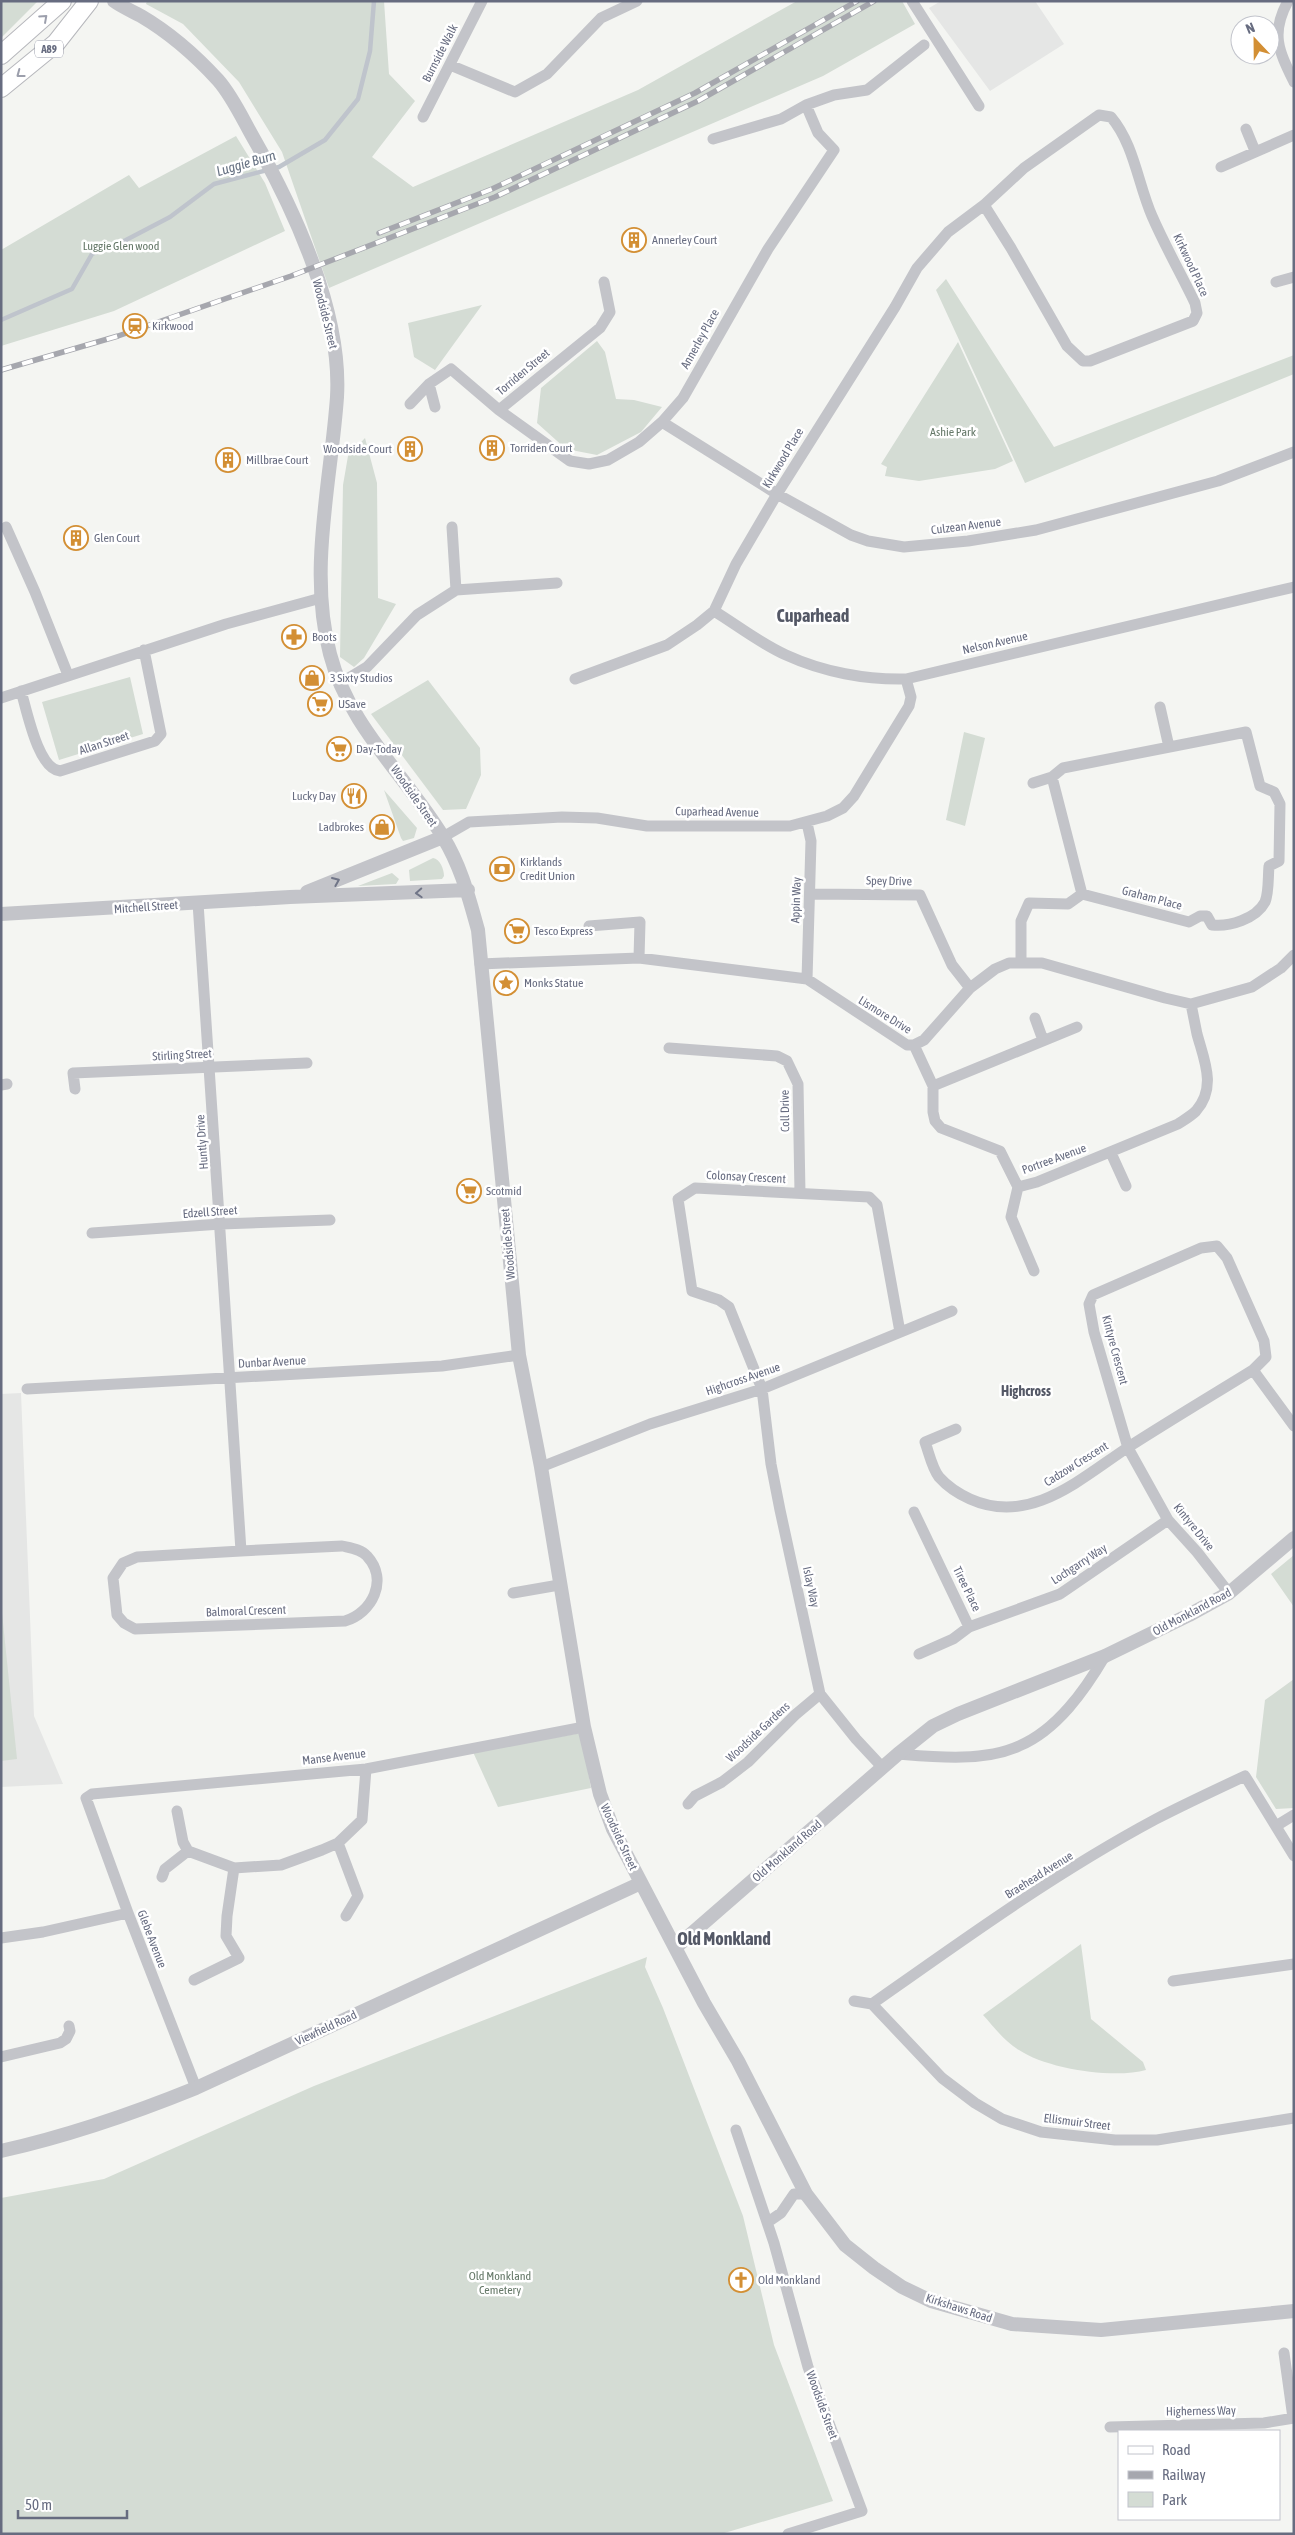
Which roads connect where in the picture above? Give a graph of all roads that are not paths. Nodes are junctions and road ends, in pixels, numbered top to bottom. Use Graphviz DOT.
graph roads {
  1 [pos="62,1"];
  2 [pos="89,1"];
  3 [pos="114,1"];
  4 [pos="482,1"];
  5 [pos="637,1"];
  6 [pos="1288,1"];
  7 [pos="913,3"];
  8 [pos="924,45"];
  9 [pos="1,55"];
  10 [pos="450,64"];
  11 [pos="1294,82"];
  12 [pos="1,88"];
  13 [pos="806,105"];
  14 [pos="979,106"];
  15 [pos="423,118"];
  16 [pos="1246,129"];
  17 [pos="1294,135"];
  18 [pos="713,139"];
  19 [pos="1255,151"];
  20 [pos="1221,167"];
  21 [pos="984,205"];
  22 [pos="1294,277"];
  23 [pos="604,282"];
  24 [pos="1276,282"];
  25 [pos="428,384"];
  26 [pos="410,404"];
  27 [pos="435,407"];
  28 [pos="499,410"];
  29 [pos="662,422"];
  30 [pos="1294,452"];
  31 [pos="777,494"];
  32 [pos="452,526"];
  33 [pos="6,527"];
  34 [pos="557,583"];
  35 [pos="1294,587"];
  36 [pos="456,590"];
  37 [pos="321,598"];
  38 [pos="714,610"];
  39 [pos="144,650"];
  40 [pos="68,675"];
  41 [pos="575,679"];
  42 [pos="906,679"];
  43 [pos="339,684"];
  44 [pos="21,691"];
  45 [pos="1,698"];
  46 [pos="1160,707"];
  47 [pos="1169,747"];
  48 [pos="1052,778"];
  49 [pos="1033,783"];
  50 [pos="807,823"];
  51 [pos="443,837"];
  52 [pos="468,890"];
  53 [pos="811,894"];
  54 [pos="1082,894"];
  55 [pos="290,897"];
  56 [pos="198,903"];
  57 [pos="1,914"];
  58 [pos="590,926"];
  59 [pos="1294,955"];
  60 [pos="639,958"];
  61 [pos="1021,962"];
  62 [pos="480,964"];
  63 [pos="807,979"];
  64 [pos="970,988"];
  65 [pos="1191,1004"];
  66 [pos="1035,1018"];
  67 [pos="1078,1027"];
  68 [pos="1043,1040"];
  69 [pos="914,1045"];
  70 [pos="669,1048"];
  71 [pos="307,1063"];
  72 [pos="210,1067"];
  73 [pos="933,1086"];
  74 [pos="75,1089"];
  75 [pos="1111,1153"];
  76 [pos="1126,1186"];
  77 [pos="1018,1187"];
  78 [pos="800,1193"];
  79 [pos="330,1220"];
  80 [pos="221,1224"];
  81 [pos="92,1233"];
  82 [pos="1034,1271"];
  83 [pos="952,1311"];
  84 [pos="900,1332"];
  85 [pos="519,1356"];
  86 [pos="1253,1370"];
  87 [pos="229,1378"];
  88 [pos="27,1389"];
  89 [pos="762,1390"];
  90 [pos="1294,1426"];
  91 [pos="956,1429"];
  92 [pos="1128,1448"];
  93 [pos="541,1467"];
  94 [pos="914,1512"];
  95 [pos="1168,1520"];
  96 [pos="1294,1538"];
  97 [pos="241,1551"];
  98 [pos="559,1585"];
  99 [pos="513,1593"];
  100 [pos="1229,1593"];
  101 [pos="969,1627"];
  102 [pos="919,1654"];
  103 [pos="1105,1656"];
  104 [pos="820,1694"];
  105 [pos="584,1727"];
  106 [pos="898,1754"];
  107 [pos="883,1768"];
  108 [pos="366,1769"];
  109 [pos="86,1798"];
  110 [pos="688,1804"];
  111 [pos="177,1812"];
  112 [pos="1294,1815"];
  113 [pos="1276,1826"];
  114 [pos="338,1843"];
  115 [pos="188,1851"];
  116 [pos="1294,1856"];
  117 [pos="234,1868"];
  118 [pos="162,1877"];
  119 [pos="641,1883"];
  120 [pos="128,1913"];
  121 [pos="346,1916"];
  122 [pos="1,1938"];
  123 [pos="675,1948"];
  124 [pos="1294,1964"];
  125 [pos="194,1980"];
  126 [pos="1173,1981"];
  127 [pos="854,2001"];
  128 [pos="872,2004"];
  129 [pos="68,2026"];
  130 [pos="1,2057"];
  131 [pos="741,2067"];
  132 [pos="196,2088"];
  133 [pos="1294,2118"];
  134 [pos="736,2130"];
  135 [pos="1,2151"];
  136 [pos="806,2194"];
  137 [pos="768,2222"];
  138 [pos="1294,2311"];
  139 [pos="1284,2353"];
  140 [pos="1293,2418"];
  141 [pos="1110,2427"];
  142 [pos="788,2534"];
  9 -- 1 [label="main road, A89, one-way"];
  2 -- 12 [label="main road, A89, one-way"];
  3 -- 37 [label="street, Woodside Street"];
  4 -- 10 [label="street, Burnside Walk"];
  5 -- 10 [label="street"];
  6 -- 11 [label="street"];
  7 -- 14 [label="street"];
  8 -- 13 [label="street"];
  10 -- 15 [label="street, Burnside Walk"];
  13 -- 18 [label="street"];
  13 -- 29 [label="street, Annerley Place"];
  16 -- 19 [label="street"];
  17 -- 19 [label="street"];
  19 -- 20 [label="street"];
  21 -- 21 [label="street, Kirkwood Place"];
  21 -- 31 [label="street, Kirkwood Place"];
  22 -- 24 [label="street"];
  23 -- 28 [label="street, Torriden Street"];
  25 -- 26 [label="street"];
  25 -- 27 [label="street"];
  25 -- 28 [label="street, Torriden Street"];
  28 -- 29 [label="street, Annerley Place"];
  29 -- 31 [label="street, Culzean Avenue"];
  30 -- 31 [label="street, Culzean Avenue"];
  31 -- 38 [label="street, Kirkwood Place"];
  32 -- 36 [label="street"];
  33 -- 40 [label="street"];
  34 -- 36 [label="street"];
  35 -- 42 [label="street, Nelson Avenue"];
  36 -- 43 [label="street"];
  37 -- 39 [label="street"];
  37 -- 43 [label="street, Woodside Street"];
  38 -- 41 [label="street, Kirkwood Place"];
  38 -- 42 [label="street, Nelson Avenue"];
  39 -- 40 [label="street"];
  39 -- 44 [label="street, Allan Street"];
  40 -- 44 [label="street"];
  42 -- 50 [label="street, Cuparhead Avenue"];
  43 -- 51 [label="street, Woodside Street"];
  44 -- 45 [label="street"];
  46 -- 47 [label="street"];
  47 -- 48 [label="street, Graham Place"];
  47 -- 54 [label="street, Graham Place"];
  48 -- 49 [label="street, Graham Place"];
  48 -- 54 [label="street"];
  50 -- 51 [label="street, Cuparhead Avenue"];
  50 -- 53 [label="street, Appin Way"];
  51 -- 52 [label="street, Woodside Street"];
  55 -- 51 [label="street, Mitchell Street, one-way"];
  52 -- 55 [label="street, Mitchell Street, one-way"];
  52 -- 62 [label="street, Woodside Street"];
  53 -- 63 [label="street, Appin Way"];
  53 -- 64 [label="street, Spey Drive"];
  54 -- 61 [label="street"];
  55 -- 56 [label="street, Mitchell Street"];
  56 -- 57 [label="street, Mitchell Street"];
  56 -- 72 [label="street, Huntly Drive"];
  58 -- 60 [label="street"];
  59 -- 65 [label="street, Lismore Drive"];
  60 -- 62 [label="street, Lismore Drive"];
  60 -- 63 [label="street, Lismore Drive"];
  61 -- 64 [label="street, Lismore Drive"];
  61 -- 65 [label="street, Lismore Drive"];
  62 -- 85 [label="street, Woodside Street"];
  63 -- 69 [label="street, Lismore Drive"];
  64 -- 69 [label="street, Lismore Drive"];
  65 -- 75 [label="street, Portree Avenue"];
  66 -- 68 [label="street"];
  67 -- 68 [label="street"];
  68 -- 73 [label="street"];
  69 -- 73 [label="street, Portree Avenue"];
  70 -- 78 [label="street, Coll Drive"];
  71 -- 72 [label="street, Stirling Street"];
  72 -- 74 [label="street, Stirling Street"];
  72 -- 80 [label="street, Huntly Drive"];
  73 -- 77 [label="street, Portree Avenue"];
  75 -- 76 [label="street"];
  75 -- 77 [label="street, Portree Avenue"];
  77 -- 82 [label="street"];
  78 -- 84 [label="street, Colonsay Crescent"];
  78 -- 89 [label="street, Colonsay Crescent"];
  79 -- 80 [label="street, Edzell Street"];
  80 -- 81 [label="street, Edzell Street"];
  80 -- 87 [label="street, Huntly Drive"];
  83 -- 84 [label="street, Highcross Avenue"];
  84 -- 89 [label="street, Highcross Avenue"];
  85 -- 87 [label="street, Dunbar Avenue"];
  85 -- 93 [label="street, Woodside Street"];
  86 -- 90 [label="street"];
  86 -- 92 [label="street, Kintyre Crescent"];
  86 -- 92 [label="street, Kintyre Crescent"];
  87 -- 88 [label="street, Dunbar Avenue"];
  87 -- 97 [label="street"];
  89 -- 93 [label="street, Highcross Avenue"];
  89 -- 104 [label="street, Islay Way"];
  91 -- 92 [label="street, Cadzow Crescent"];
  92 -- 95 [label="street, Kintyre Drive"];
  93 -- 98 [label="street, Woodside Street"];
  94 -- 101 [label="street, Tiree Place"];
  95 -- 100 [label="street, Kintyre Drive"];
  95 -- 101 [label="street, Lochgarry Way"];
  96 -- 100 [label="street, Old Monkland Road"];
  97 -- 97 [label="street, Balmoral Crescent"];
  98 -- 99 [label="street"];
  98 -- 105 [label="street, Woodside Street"];
  100 -- 103 [label="street, Old Monkland Road"];
  101 -- 102 [label="street, Tiree Place"];
  103 -- 106 [label="street, Old Monkland Road"];
  103 -- 106 [label="street"];
  104 -- 107 [label="street, Islay Way"];
  104 -- 110 [label="street, Woodside Gardens"];
  105 -- 108 [label="street, Manse Avenue"];
  105 -- 119 [label="street, Woodside Street"];
  106 -- 107 [label="street, Old Monkland Road"];
  107 -- 123 [label="street, Old Monkland Road"];
  108 -- 109 [label="street, Manse Avenue"];
  108 -- 114 [label="street"];
  109 -- 120 [label="street, Glebe Avenue"];
  111 -- 115 [label="street"];
  112 -- 113 [label="street"];
  113 -- 116 [label="street"];
  113 -- 128 [label="street, Braehead Avenue"];
  114 -- 117 [label="street"];
  114 -- 121 [label="street"];
  115 -- 117 [label="street"];
  115 -- 118 [label="street"];
  117 -- 125 [label="street"];
  119 -- 123 [label="street, Woodside Street"];
  119 -- 132 [label="street, Viewfield Road"];
  120 -- 122 [label="street"];
  120 -- 132 [label="street, Glebe Avenue"];
  123 -- 131 [label="street, Woodside Street"];
  124 -- 126 [label="street"];
  127 -- 128 [label="street"];
  128 -- 133 [label="street, Ellismuir Street"];
  129 -- 130 [label="street"];
  131 -- 136 [label="street, Kirkshaws Road"];
  132 -- 135 [label="street, Viewfield Road"];
  134 -- 137 [label="street, Woodside Street"];
  136 -- 137 [label="street"];
  136 -- 138 [label="street, Kirkshaws Road"];
  137 -- 142 [label="street, Woodside Street"];
  139 -- 140 [label="street, Higherness Way"];
  140 -- 141 [label="street, Higherness Way"];
}
